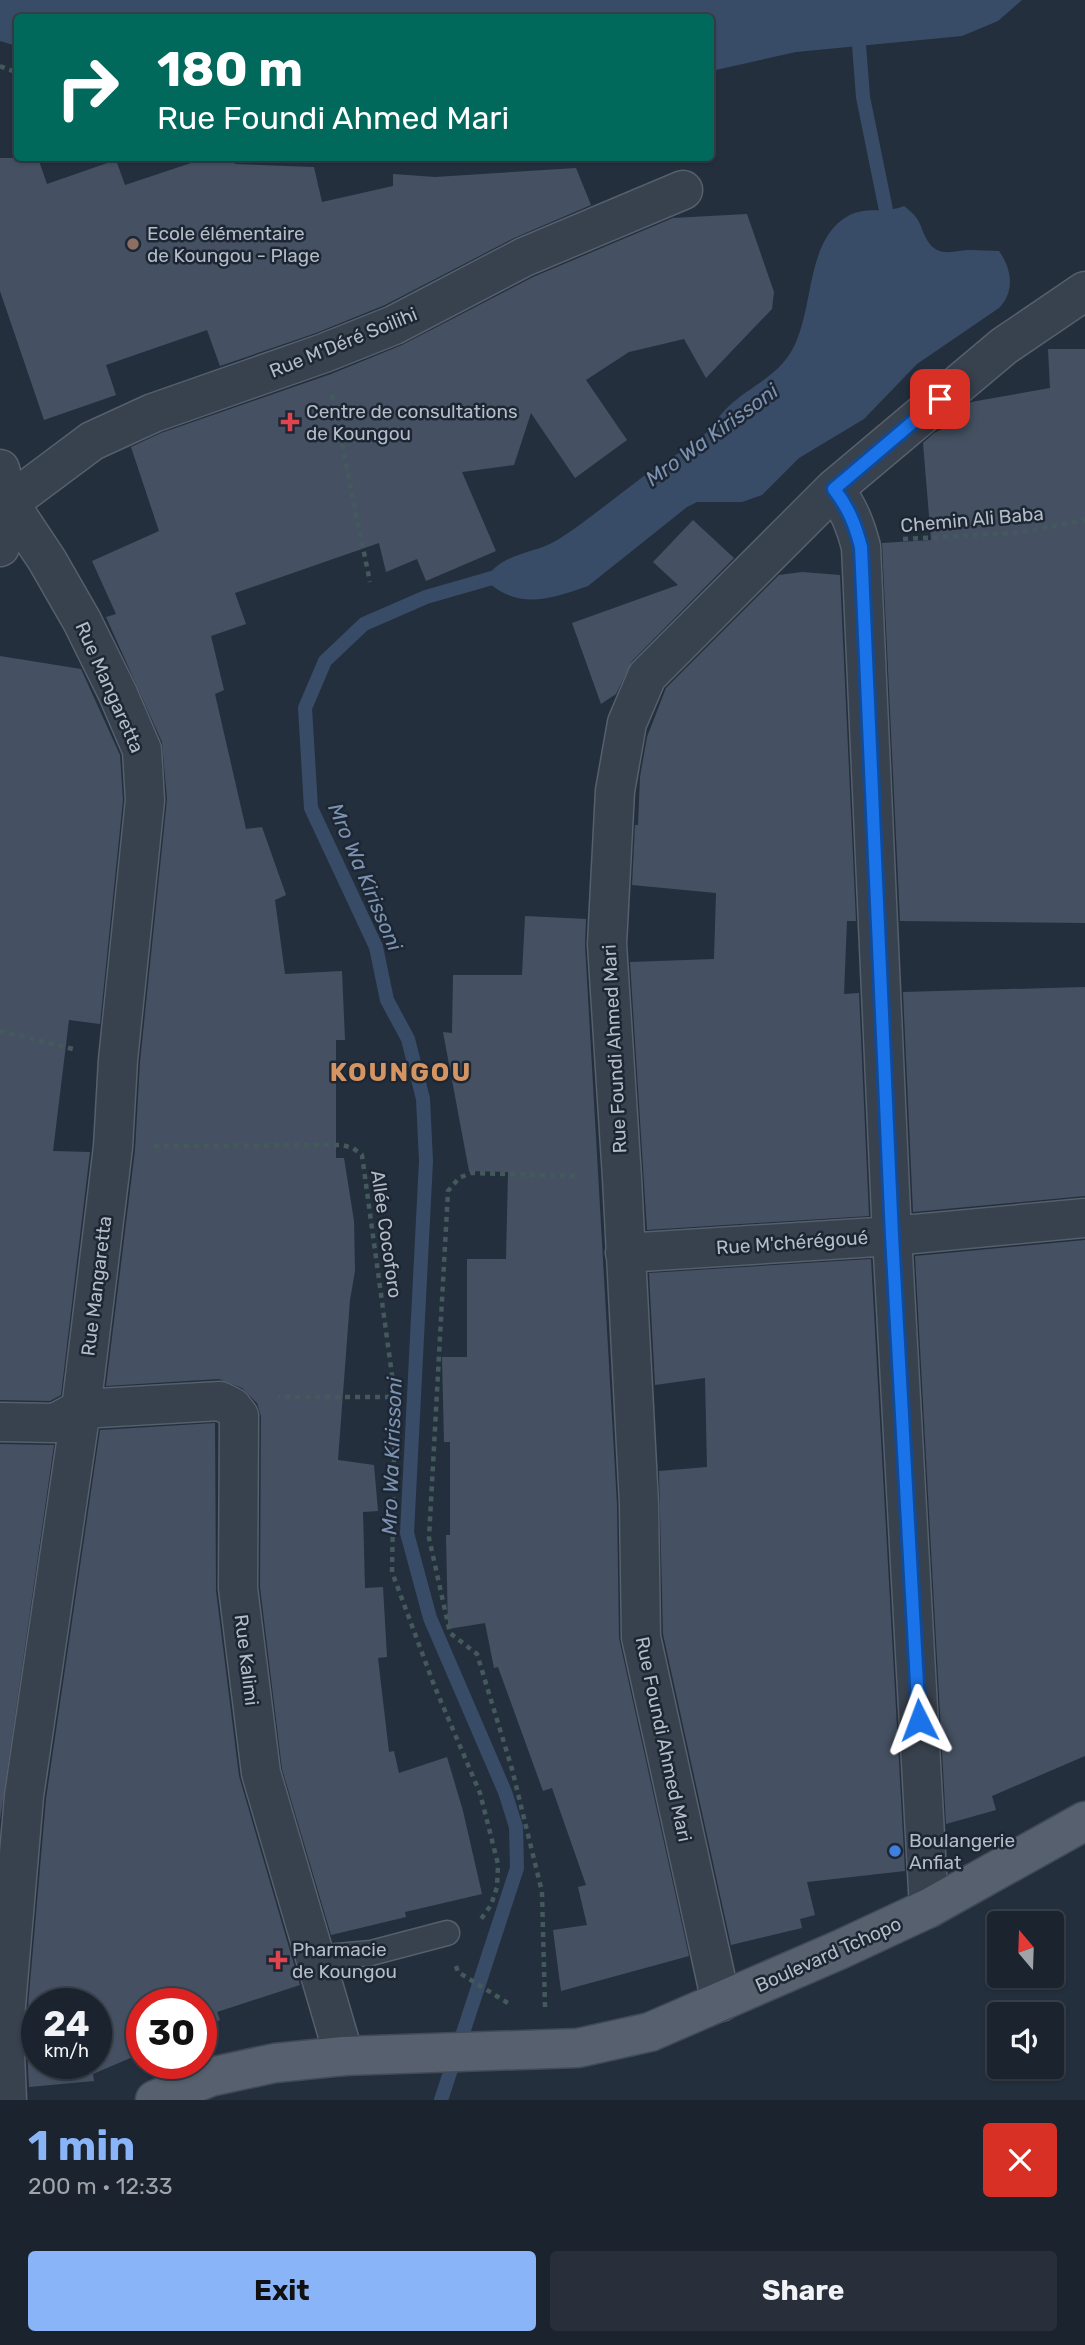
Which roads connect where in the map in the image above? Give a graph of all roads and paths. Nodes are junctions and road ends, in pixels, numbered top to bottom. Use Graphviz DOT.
graph roads {
  1 [pos="683,190"];
  2 [pos="1085,291"];
  3 [pos="324,353"];
  4 [pos="5,486"];
  5 [pos="834,489"];
  6 [pos="1085,520"];
  7 [pos="0,547"];
  8 [pos="861,547"];
  9 [pos="370,582"];
  10 [pos="0,1031"];
  11 [pos="118,1060"];
  12 [pos="113,1147"];
  13 [pos="622,1178"];
  14 [pos="1085,1218"];
  15 [pos="892,1236"];
  16 [pos="625,1253"];
  17 [pos="395,1397"];
  18 [pos="81,1409"];
  19 [pos="239,1416"];
  20 [pos="0,1422"];
  21 [pos="1085,1822"];
  22 [pos="929,1908"];
  23 [pos="447,1933"];
  24 [pos="316,1958"];
  25 [pos="458,1972"];
  26 [pos="505,2002"];
  27 [pos="721,2002"];
  28 [pos="567,2049"];
  29 [pos="362,2055"];
  30 [pos="7,2100"];
  31 [pos="155,2100"];
  1 -- 3 [label="street, Rue M'Déré Soilihi"];
  2 -- 5 [label="street, Rue Foundi Ahmed Mari"];
  3 -- 4 [label="street, Rue M'Déré Soilihi"];
  3 -- 9 [label="path"];
  4 -- 7 [label="street"];
  4 -- 11 [label="street, Rue Mangaretta"];
  5 -- 8 [label="street"];
  5 -- 13 [label="street, Rue Foundi Ahmed Mari"];
  6 -- 8 [label="path, Chemin Ali Baba"];
  8 -- 15 [label="street"];
  10 -- 11 [label="path"];
  11 -- 12 [label="street, Rue Mangaretta"];
  12 -- 17 [label="path, Allée Cocoforo"];
  12 -- 18 [label="street, Rue Mangaretta"];
  13 -- 16 [label="street, Rue Foundi Ahmed Mari"];
  13 -- 28 [label="path"];
  14 -- 15 [label="street, Rue M'chérégoué"];
  15 -- 16 [label="street, Rue M'chérégoué"];
  15 -- 22 [label="street"];
  16 -- 27 [label="street, Rue Foundi Ahmed Mari"];
  17 -- 19 [label="path"];
  17 -- 23 [label="path"];
  18 -- 19 [label="street"];
  18 -- 20 [label="street"];
  18 -- 30 [label="street, Rue Mangaretta"];
  19 -- 24 [label="street, Rue Kalimi"];
  21 -- 22 [label="main road, Boulevard Tchopo"];
  22 -- 27 [label="main road, Boulevard Tchopo"];
  23 -- 24 [label="lane"];
  24 -- 29 [label="street, Rue Kalimi"];
  25 -- 26 [label="path"];
  27 -- 28 [label="main road, Boulevard Tchopo"];
  28 -- 29 [label="main road, Boulevard Tchopo"];
  29 -- 31 [label="main road"];
}
